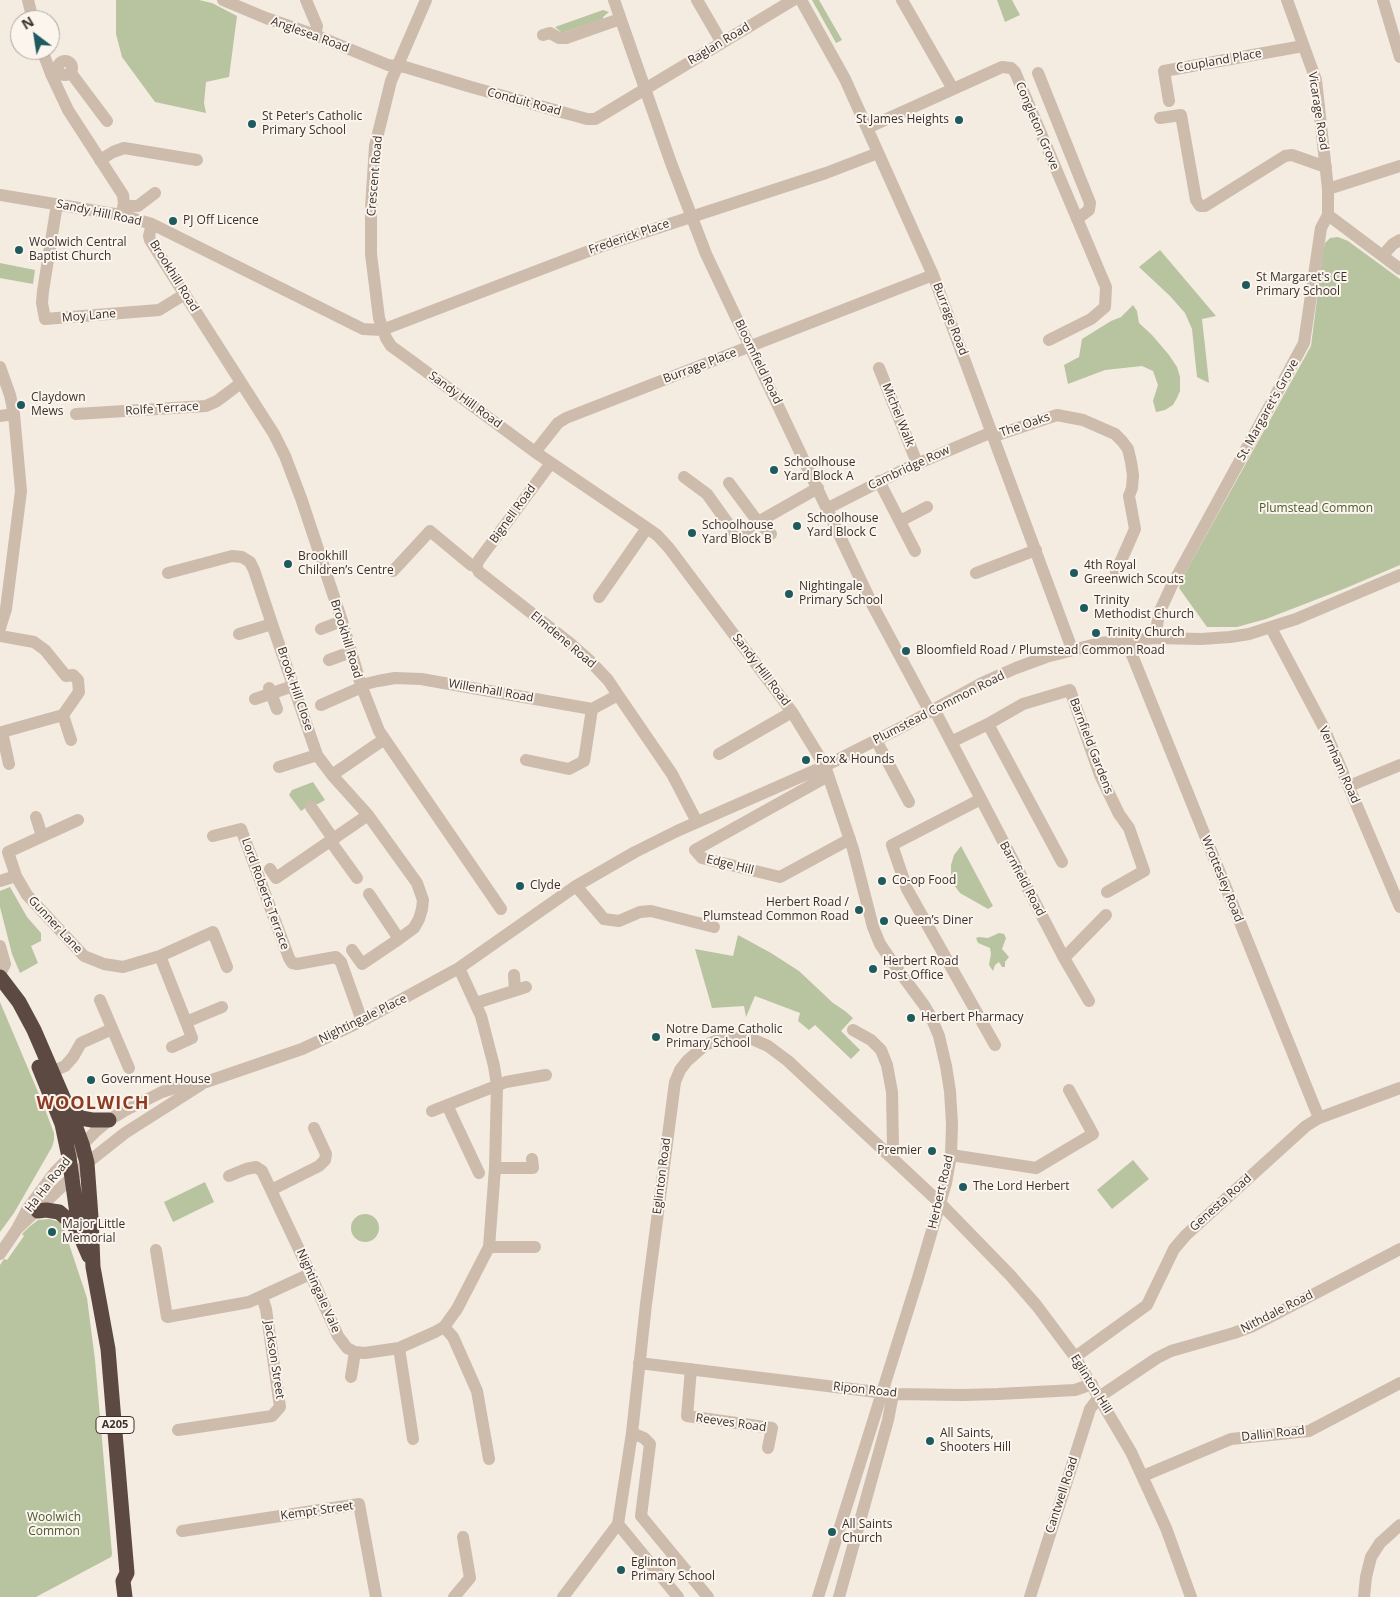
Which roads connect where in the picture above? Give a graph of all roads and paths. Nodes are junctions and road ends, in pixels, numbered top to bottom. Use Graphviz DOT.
graph roads {
  1 [pos="223,0"];
  2 [pos="306,0"];
  3 [pos="426,0"];
  4 [pos="614,0"];
  5 [pos="697,0"];
  6 [pos="792,0"];
  7 [pos="801,0"];
  8 [pos="902,0"];
  9 [pos="1287,0"];
  10 [pos="1383,0"];
  11 [pos="620,18"];
  12 [pos="315,35"];
  13 [pos="543,35"];
  14 [pos="722,43"];
  15 [pos="1303,46"];
  16 [pos="1400,57"];
  17 [pos="50,60"];
  18 [pos="398,66"];
  19 [pos="1038,72"];
  20 [pos="60,73"];
  21 [pos="645,88"];
  22 [pos="954,89"];
  23 [pos="1169,101"];
  24 [pos="1160,118"];
  25 [pos="107,121"];
  26 [pos="867,128"];
  27 [pos="878,153"];
  28 [pos="100,160"];
  29 [pos="197,160"];
  30 [pos="1400,166"];
  31 [pos="1326,167"];
  32 [pos="1328,189"];
  33 [pos="155,193"];
  34 [pos="0,195"];
  35 [pos="57,204"];
  36 [pos="122,210"];
  37 [pos="1328,215"];
  38 [pos="690,217"];
  39 [pos="1077,218"];
  40 [pos="152,224"];
  41 [pos="1400,240"];
  42 [pos="1383,255"];
  43 [pos="1400,269"];
  44 [pos="933,275"];
  45 [pos="185,294"];
  46 [pos="382,330"];
  47 [pos="1049,340"];
  48 [pos="750,346"];
  49 [pos="0,367"];
  50 [pos="879,368"];
  51 [pos="241,383"];
  52 [pos="14,414"];
  53 [pos="76,414"];
  54 [pos="0,416"];
  55 [pos="993,434"];
  56 [pos="535,452"];
  57 [pos="550,463"];
  58 [pos="917,463"];
  59 [pos="684,477"];
  60 [pos="879,482"];
  61 [pos="728,483"];
  62 [pos="818,488"];
  63 [pos="927,507"];
  64 [pos="828,508"];
  65 [pos="900,521"];
  66 [pos="758,522"];
  67 [pos="647,528"];
  68 [pos="771,534"];
  69 [pos="1036,550"];
  70 [pos="915,551"];
  71 [pos="476,566"];
  72 [pos="393,571"];
  73 [pos="168,572"];
  74 [pos="1116,572"];
  75 [pos="976,573"];
  76 [pos="1400,574"];
  77 [pos="4,591"];
  78 [pos="599,597"];
  79 [pos="342,621"];
  80 [pos="272,624"];
  81 [pos="0,628"];
  82 [pos="1271,628"];
  83 [pos="322,629"];
  84 [pos="239,634"];
  85 [pos="0,636"];
  86 [pos="1155,638"];
  87 [pos="1126,640"];
  88 [pos="1072,649"];
  89 [pos="350,652"];
  90 [pos="329,660"];
  91 [pos="293,686"];
  92 [pos="361,686"];
  93 [pos="270,691"];
  94 [pos="618,695"];
  95 [pos="255,699"];
  96 [pos="320,705"];
  97 [pos="277,709"];
  98 [pos="592,709"];
  99 [pos="932,710"];
  100 [pos="792,712"];
  101 [pos="63,715"];
  102 [pos="988,724"];
  103 [pos="71,740"];
  104 [pos="383,740"];
  105 [pos="876,740"];
  106 [pos="951,742"];
  107 [pos="719,754"];
  108 [pos="317,755"];
  109 [pos="526,760"];
  110 [pos="9,764"];
  111 [pos="1400,765"];
  112 [pos="279,767"];
  113 [pos="826,771"];
  114 [pos="332,774"];
  115 [pos="1349,786"];
  116 [pos="981,799"];
  117 [pos="909,802"];
  118 [pos="311,807"];
  119 [pos="368,815"];
  120 [pos="36,817"];
  121 [pos="78,820"];
  122 [pos="697,822"];
  123 [pos="42,836"];
  124 [pos="213,836"];
  125 [pos="850,839"];
  126 [pos="333,841"];
  127 [pos="1062,862"];
  128 [pos="16,876"];
  129 [pos="276,878"];
  130 [pos="357,878"];
  131 [pos="0,881"];
  132 [pos="576,886"];
  133 [pos="1107,892"];
  134 [pos="369,894"];
  135 [pos="1398,898"];
  136 [pos="501,909"];
  137 [pos="1106,915"];
  138 [pos="714,928"];
  139 [pos="508,933"];
  140 [pos="399,939"];
  141 [pos="0,946"];
  142 [pos="352,950"];
  143 [pos="160,956"];
  144 [pos="1064,958"];
  145 [pos="227,967"];
  146 [pos="459,968"];
  147 [pos="514,975"];
  148 [pos="0,976"];
  149 [pos="0,987"];
  150 [pos="100,1000"];
  151 [pos="1089,1001"];
  152 [pos="476,1003"];
  153 [pos="222,1007"];
  154 [pos="362,1021"];
  155 [pos="186,1022"];
  156 [pos="112,1029"];
  157 [pos="853,1030"];
  158 [pos="995,1045"];
  159 [pos="172,1047"];
  160 [pos="129,1068"];
  161 [pos="47,1074"];
  162 [pos="546,1075"];
  163 [pos="206,1082"];
  164 [pos="497,1085"];
  165 [pos="1400,1088"];
  166 [pos="1069,1090"];
  167 [pos="447,1105"];
  168 [pos="69,1109"];
  169 [pos="432,1111"];
  170 [pos="1319,1118"];
  171 [pos="109,1120"];
  172 [pos="314,1128"];
  173 [pos="82,1144"];
  174 [pos="888,1155"];
  175 [pos="951,1155"];
  176 [pos="69,1157"];
  177 [pos="532,1159"];
  178 [pos="87,1163"];
  179 [pos="495,1168"];
  180 [pos="479,1173"];
  181 [pos="229,1176"];
  182 [pos="72,1178"];
  183 [pos="271,1190"];
  184 [pos="940,1203"];
  185 [pos="38,1210"];
  186 [pos="17,1229"];
  187 [pos="80,1235"];
  188 [pos="489,1247"];
  189 [pos="535,1247"];
  190 [pos="1400,1249"];
  191 [pos="156,1250"];
  192 [pos="0,1254"];
  193 [pos="93,1267"];
  194 [pos="310,1274"];
  195 [pos="262,1297"];
  196 [pos="444,1326"];
  197 [pos="399,1348"];
  198 [pos="355,1352"];
  199 [pos="1075,1357"];
  200 [pos="639,1363"];
  201 [pos="691,1369"];
  202 [pos="351,1376"];
  203 [pos="1400,1383"];
  204 [pos="1092,1384"];
  205 [pos="888,1393"];
  206 [pos="1099,1396"];
  207 [pos="178,1430"];
  208 [pos="632,1433"];
  209 [pos="413,1439"];
  210 [pos="768,1448"];
  211 [pos="489,1459"];
  212 [pos="1143,1476"];
  213 [pos="618,1524"];
  214 [pos="1400,1525"];
  215 [pos="182,1531"];
  216 [pos="462,1537"];
  217 [pos="127,1573"];
  218 [pos="125,1597"];
  219 [pos="136,1597"];
  220 [pos="376,1597"];
  221 [pos="454,1597"];
  222 [pos="563,1597"];
  223 [pos="678,1597"];
  224 [pos="708,1597"];
  225 [pos="818,1597"];
  226 [pos="838,1597"];
  227 [pos="1030,1597"];
  228 [pos="1191,1597"];
  229 [pos="1364,1597"];
  1 -- 12 [label="street, Anglesea Road"];
  2 -- 12 [label="street"];
  3 -- 18 [label="street, Crescent Road"];
  4 -- 11 [label="street, Bloomfield Road"];
  5 -- 14 [label="street"];
  6 -- 14 [label="street, Raglan Road"];
  7 -- 26 [label="street, Burrage Road"];
  8 -- 22 [label="street"];
  9 -- 15 [label="street, Vicarage Road"];
  10 -- 16 [label="street"];
  11 -- 13 [label="street"];
  11 -- 21 [label="street, Bloomfield Road"];
  12 -- 18 [label="street, Anglesea Road"];
  14 -- 21 [label="street, Raglan Road"];
  15 -- 23 [label="street, Coupland Place"];
  15 -- 31 [label="street, Vicarage Road"];
  17 -- 20 [label="street"];
  18 -- 21 [label="street, Conduit Road"];
  18 -- 46 [label="street, Crescent Road"];
  19 -- 39 [label="street, Congleton Grove"];
  20 -- 25 [label="street"];
  20 -- 28 [label="street"];
  21 -- 38 [label="street, Bloomfield Road"];
  22 -- 26 [label="street, Congleton Grove"];
  22 -- 39 [label="street, Congleton Grove"];
  24 -- 31 [label="street"];
  26 -- 27 [label="street, Burrage Road"];
  27 -- 38 [label="street, Frederick Place"];
  27 -- 44 [label="street, Burrage Road"];
  28 -- 29 [label="street"];
  28 -- 36 [label="street"];
  30 -- 32 [label="street"];
  31 -- 32 [label="street, St. Margaret's Grove"];
  32 -- 37 [label="street, St. Margaret's Grove"];
  33 -- 36 [label="street"];
  34 -- 35 [label="street, Sandy Hill Road"];
  35 -- 36 [label="street, Sandy Hill Road"];
  35 -- 45 [label="street, Moy Lane"];
  36 -- 40 [label="street, Sandy Hill Road"];
  37 -- 42 [label="street"];
  37 -- 86 [label="street, St. Margaret's Grove"];
  38 -- 46 [label="street, Frederick Place"];
  38 -- 48 [label="street, Bloomfield Road"];
  39 -- 47 [label="street, Congleton Grove"];
  40 -- 45 [label="street, Brookhill Road"];
  40 -- 46 [label="street, Sandy Hill Road"];
  41 -- 42 [label="street"];
  42 -- 43 [label="street"];
  44 -- 48 [label="street, Burrage Place"];
  44 -- 55 [label="street, Burrage Road"];
  45 -- 51 [label="street, Brookhill Road"];
  46 -- 56 [label="street, Sandy Hill Road"];
  48 -- 56 [label="street, Burrage Place"];
  48 -- 62 [label="street, Bloomfield Road"];
  49 -- 52 [label="street"];
  50 -- 58 [label="street, Michel Walk"];
  51 -- 53 [label="street, Rolfe Terrace"];
  51 -- 79 [label="street, Brookhill Road"];
  52 -- 54 [label="street"];
  52 -- 77 [label="street"];
  55 -- 58 [label="street, Cambridge Row"];
  55 -- 69 [label="street, Burrage Road"];
  55 -- 74 [label="street, The Oaks"];
  56 -- 57 [label="street, Sandy Hill Road"];
  57 -- 67 [label="street, Sandy Hill Road"];
  57 -- 71 [label="street, Bignell Road"];
  58 -- 60 [label="street, Cambridge Row"];
  59 -- 66 [label="street"];
  60 -- 64 [label="street, Cambridge Row"];
  60 -- 65 [label="street"];
  61 -- 66 [label="street"];
  62 -- 64 [label="street, Bloomfield Road"];
  62 -- 66 [label="street"];
  63 -- 65 [label="street"];
  64 -- 99 [label="street, Bloomfield Road"];
  65 -- 70 [label="street"];
  66 -- 68 [label="street"];
  67 -- 78 [label="street"];
  67 -- 100 [label="street, Sandy Hill Road"];
  69 -- 75 [label="street"];
  69 -- 88 [label="street, Burrage Road"];
  71 -- 72 [label="street, Elmdene Road"];
  71 -- 94 [label="street, Elmdene Road"];
  73 -- 80 [label="street, Brook Hill Close"];
  76 -- 82 [label="street, Plumstead Common Road"];
  77 -- 81 [label="street"];
  79 -- 83 [label="street"];
  79 -- 89 [label="street, Brookhill Road"];
  80 -- 84 [label="street"];
  80 -- 91 [label="street, Brook Hill Close"];
  82 -- 86 [label="street, Plumstead Common Road"];
  82 -- 115 [label="street, Vernham Road"];
  85 -- 101 [label="street"];
  86 -- 87 [label="street, Plumstead Common Road"];
  87 -- 88 [label="street, Plumstead Common Road"];
  87 -- 170 [label="street, Wrottesley Road"];
  88 -- 99 [label="street, Plumstead Common Road"];
  89 -- 90 [label="street"];
  89 -- 92 [label="street, Brookhill Road"];
  91 -- 93 [label="street"];
  91 -- 108 [label="street, Brook Hill Close"];
  92 -- 96 [label="street, Willenhall Road"];
  92 -- 98 [label="street, Willenhall Road"];
  92 -- 104 [label="street, Brookhill Road"];
  93 -- 95 [label="street"];
  93 -- 97 [label="street"];
  94 -- 98 [label="street"];
  94 -- 122 [label="street, Elmdene Road"];
  98 -- 109 [label="street"];
  99 -- 105 [label="street, Plumstead Common Road"];
  99 -- 106 [label="street, Barnfield Road"];
  100 -- 107 [label="street"];
  100 -- 113 [label="street, Sandy Hill Road"];
  101 -- 103 [label="street"];
  101 -- 110 [label="street"];
  102 -- 106 [label="street, Barnfield Gardens"];
  102 -- 127 [label="street"];
  102 -- 133 [label="street, Barnfield Gardens"];
  104 -- 114 [label="street"];
  104 -- 136 [label="street, Brookhill Road"];
  105 -- 113 [label="street, Plumstead Common Road"];
  105 -- 117 [label="street"];
  106 -- 116 [label="street, Barnfield Road"];
  108 -- 112 [label="street"];
  108 -- 114 [label="street, Brook Hill Close"];
  111 -- 115 [label="street"];
  113 -- 122 [label="street, Plumstead Common Road"];
  113 -- 125 [label="street, Herbert Road"];
  113 -- 125 [label="street, Edge Hill"];
  114 -- 119 [label="street, Brook Hill Close"];
  115 -- 135 [label="street, Vernham Road"];
  116 -- 144 [label="street, Barnfield Road"];
  116 -- 158 [label="street"];
  118 -- 126 [label="street"];
  119 -- 126 [label="street"];
  119 -- 140 [label="street, Brook Hill Close"];
  120 -- 123 [label="street"];
  121 -- 123 [label="street, Gunner Lane"];
  122 -- 132 [label="street, Plumstead Common Road"];
  123 -- 128 [label="street, Gunner Lane"];
  124 -- 154 [label="street, Lord Roberts Terrace"];
  125 -- 175 [label="street, Herbert Road"];
  126 -- 129 [label="street"];
  126 -- 130 [label="street"];
  128 -- 131 [label="street"];
  128 -- 143 [label="street, Gunner Lane"];
  132 -- 138 [label="street"];
  132 -- 139 [label="street, Plumstead Common Road"];
  134 -- 140 [label="street"];
  137 -- 144 [label="street"];
  139 -- 146 [label="street, Nightingale Place"];
  140 -- 142 [label="street, Brook Hill Close"];
  141 -- 148 [label="street"];
  143 -- 145 [label="street, Gunner Lane"];
  143 -- 155 [label="street"];
  144 -- 151 [label="street, Barnfield Road"];
  146 -- 152 [label="street"];
  146 -- 154 [label="street, Nightingale Place"];
  147 -- 152 [label="street"];
  148 -- 161 [label="highway, A205"];
  149 -- 161 [label="highway, A205"];
  150 -- 156 [label="street"];
  152 -- 164 [label="street"];
  153 -- 155 [label="street"];
  154 -- 163 [label="street, Nightingale Place"];
  155 -- 159 [label="street"];
  156 -- 160 [label="street"];
  156 -- 161 [label="street"];
  157 -- 174 [label="street"];
  161 -- 168 [label="highway, A205"];
  161 -- 176 [label="highway, A205"];
  162 -- 164 [label="street"];
  163 -- 171 [label="street, Nightingale Place"];
  163 -- 178 [label="street, Nightingale Place"];
  164 -- 167 [label="street"];
  164 -- 179 [label="street"];
  165 -- 170 [label="street, Genesta Road"];
  166 -- 175 [label="street"];
  167 -- 169 [label="street"];
  167 -- 180 [label="street"];
  168 -- 171 [label="highway"];
  168 -- 173 [label="highway, A205"];
  170 -- 199 [label="street, Genesta Road"];
  171 -- 173 [label="street, Nightingale Place"];
  172 -- 183 [label="street"];
  173 -- 176 [label="street, Ha Ha Road"];
  173 -- 178 [label="highway, A205"];
  174 -- 184 [label="street, Eglinton Road"];
  174 -- 200 [label="street, Eglinton Road"];
  175 -- 184 [label="street, Herbert Road"];
  176 -- 182 [label="highway, A205"];
  176 -- 186 [label="street, Ha Ha Road"];
  177 -- 179 [label="street"];
  178 -- 182 [label="street, Ha Ha Road"];
  178 -- 193 [label="highway, A205"];
  179 -- 188 [label="street"];
  181 -- 183 [label="street, Nightingale Vale"];
  182 -- 185 [label="street, Ha Ha Road"];
  182 -- 187 [label="highway, A205"];
  183 -- 194 [label="street, Nightingale Vale"];
  184 -- 199 [label="street, Eglinton Hill"];
  184 -- 205 [label="street, Herbert Road"];
  185 -- 186 [label="street, Ha Ha Road"];
  185 -- 187 [label="highway"];
  186 -- 192 [label="street, Ha Ha Road"];
  187 -- 193 [label="highway, A205"];
  188 -- 189 [label="street"];
  188 -- 196 [label="street"];
  190 -- 206 [label="street, Nithdale Road"];
  191 -- 195 [label="street"];
  193 -- 217 [label="highway, A205"];
  194 -- 195 [label="street"];
  194 -- 198 [label="street, Nightingale Vale"];
  195 -- 207 [label="street, Jackson Street"];
  196 -- 197 [label="street"];
  196 -- 211 [label="street"];
  197 -- 198 [label="street"];
  197 -- 209 [label="street"];
  198 -- 202 [label="street"];
  199 -- 204 [label="street, Eglinton Hill"];
  200 -- 201 [label="street, Ripon Road"];
  200 -- 208 [label="street, Eglinton Road"];
  201 -- 205 [label="street, Ripon Road"];
  201 -- 210 [label="street, Reeves Road"];
  203 -- 212 [label="street, Dallin Road"];
  204 -- 205 [label="street, Ripon Road"];
  204 -- 206 [label="street, Eglinton Hill"];
  205 -- 225 [label="street, Herbert Road"];
  205 -- 226 [label="street, Herbert Road"];
  206 -- 212 [label="street, Eglinton Hill"];
  206 -- 227 [label="street, Cantwell Road"];
  208 -- 213 [label="street, Eglinton Road"];
  208 -- 224 [label="street"];
  212 -- 228 [label="street, Eglinton Hill"];
  213 -- 222 [label="street, Eglinton Road"];
  213 -- 223 [label="street"];
  214 -- 229 [label="street"];
  215 -- 220 [label="street, Kempt Street"];
  216 -- 221 [label="street"];
  217 -- 218 [label="highway, A205"];
  217 -- 219 [label="highway, A205"];
}
